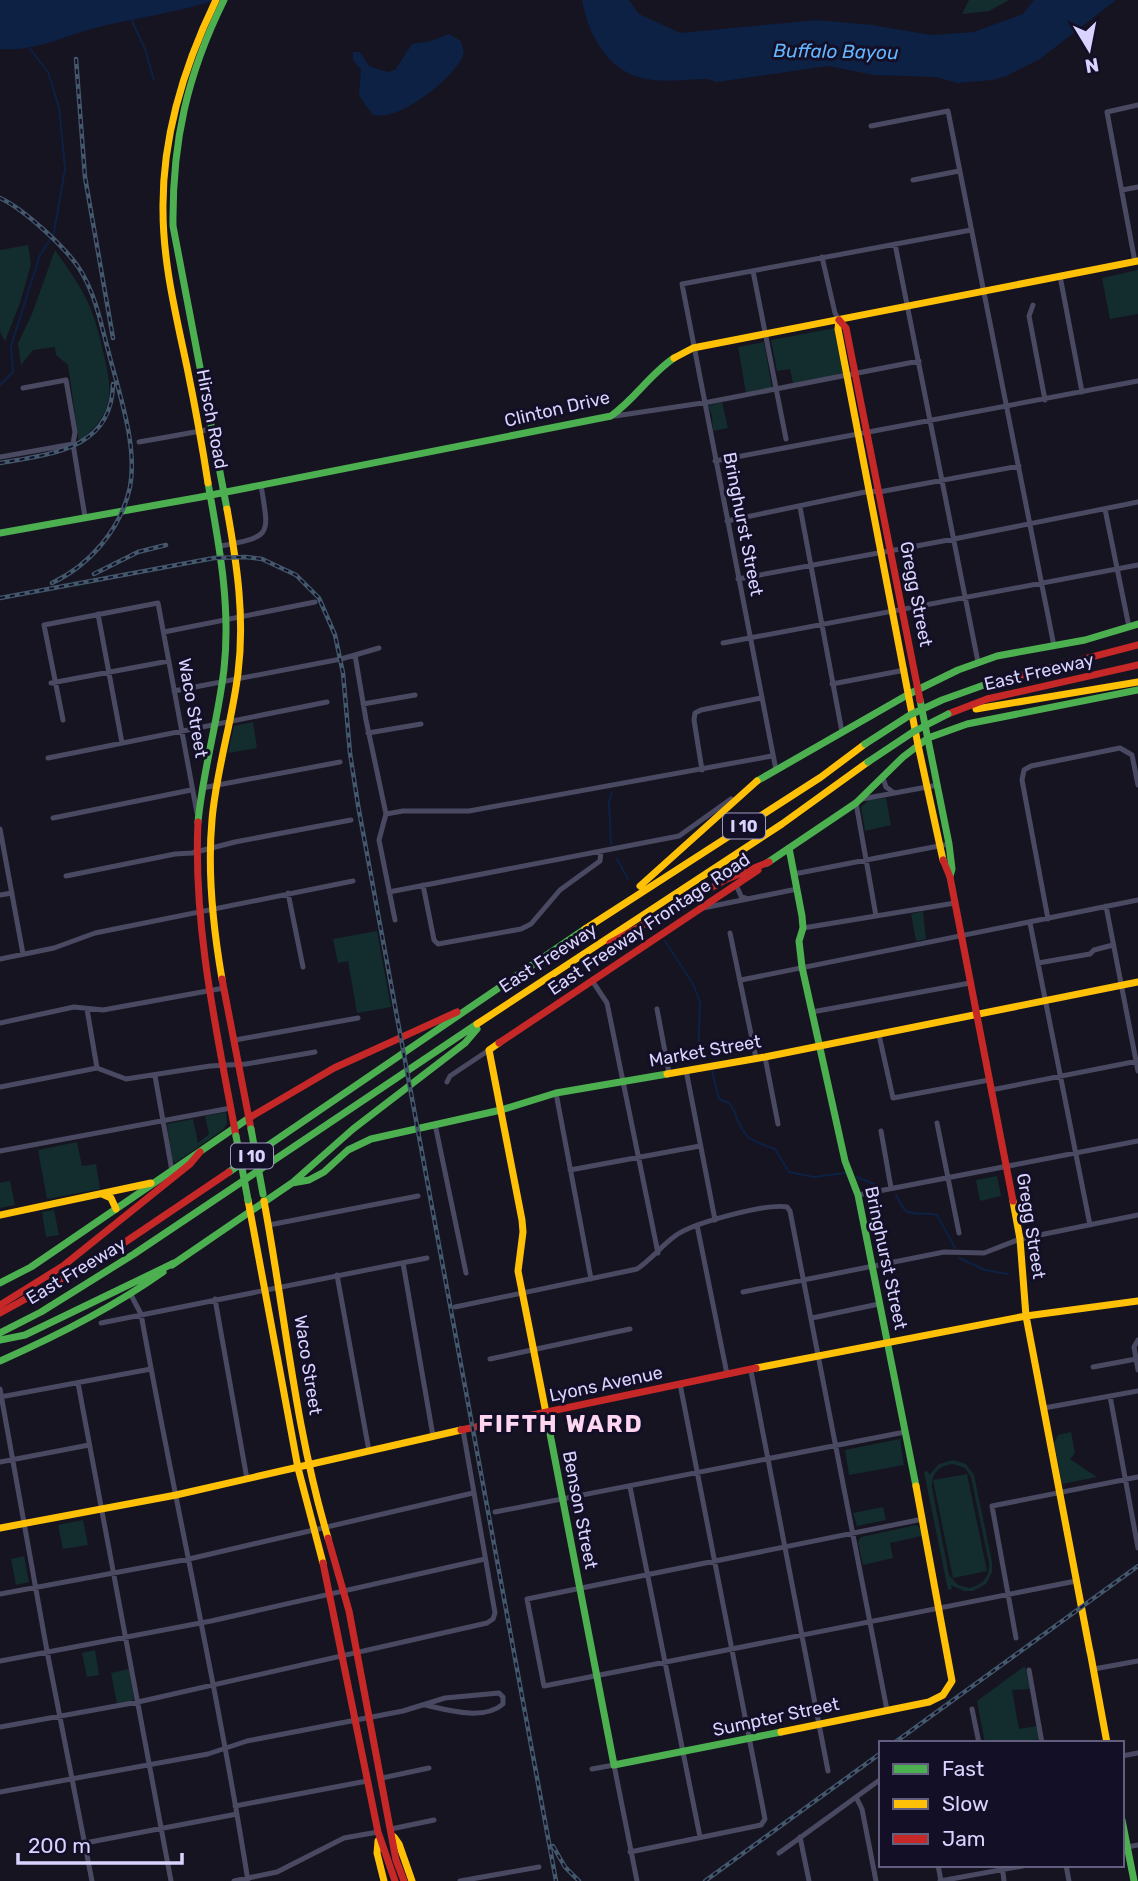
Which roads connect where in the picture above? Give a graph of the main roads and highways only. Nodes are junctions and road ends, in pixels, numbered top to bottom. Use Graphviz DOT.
graph roads {
  1 [pos="216,0"];
  2 [pos="224,0"];
  3 [pos="192,61"];
  4 [pos="1137,261"];
  5 [pos="839,320"];
  6 [pos="851,375"];
  7 [pos="223,492"];
  8 [pos="210,495"];
  9 [pos="0,533"];
  10 [pos="887,551"];
  11 [pos="898,611"];
  12 [pos="1138,624"];
  13 [pos="1138,643"];
  14 [pos="1138,653"];
  15 [pos="1138,665"];
  16 [pos="1048,670"];
  17 [pos="1138,681"];
  18 [pos="919,689"];
  19 [pos="1138,690"];
  20 [pos="909,694"];
  21 [pos="987,703"];
  22 [pos="928,738"];
  23 [pos="918,745"];
  24 [pos="209,848"];
  25 [pos="789,848"];
  26 [pos="197,852"];
  27 [pos="769,862"];
  28 [pos="950,877"];
  29 [pos="620,905"];
  30 [pos="565,964"];
  31 [pos="1138,982"];
  32 [pos="498,990"];
  33 [pos="976,1014"];
  34 [pos="486,1018"];
  35 [pos="819,1046"];
  36 [pos="489,1050"];
  37 [pos="502,1110"];
  38 [pos="249,1118"];
  39 [pos="235,1132"];
  40 [pos="200,1152"];
  41 [pos="155,1182"];
  42 [pos="292,1183"];
  43 [pos="102,1194"];
  44 [pos="263,1198"];
  45 [pos="116,1209"];
  46 [pos="250,1212"];
  47 [pos="0,1215"];
  48 [pos="174,1263"];
  49 [pos="0,1283"];
  50 [pos="1138,1301"];
  51 [pos="0,1305"];
  52 [pos="0,1313"];
  53 [pos="1026,1315"];
  54 [pos="0,1333"];
  55 [pos="0,1340"];
  56 [pos="888,1343"];
  57 [pos="0,1361"];
  58 [pos="292,1377"];
  59 [pos="281,1379"];
  60 [pos="545,1413"];
  61 [pos="309,1465"];
  62 [pos="298,1468"];
  63 [pos="0,1528"];
  64 [pos="951,1676"];
  65 [pos="1107,1741"];
  66 [pos="614,1765"];
  67 [pos="391,1831"];
  68 [pos="378,1834"];
  69 [pos="1125,1847"];
  70 [pos="384,1881"];
  71 [pos="395,1881"];
  72 [pos="404,1881"];
  73 [pos="412,1881"];
  74 [pos="1134,1881"];
  1 -- 3 [label="main road, Hirsch Road"];
  2 -- 3 [label="main road, Hirsch Road"];
  3 -- 7 [label="main road, Hirsch Road"];
  3 -- 8 [label="main road, Hirsch Road"];
  4 -- 5 [label="main road, Clinton Drive"];
  5 -- 6 [label="main road, Gregg Street"];
  5 -- 7 [label="main road, Clinton Drive"];
  6 -- 10 [label="main road, Gregg Street"];
  6 -- 10 [label="main road, Gregg Street"];
  7 -- 8 [label="main road, Clinton Drive"];
  7 -- 24 [label="main road, Hirsch Road"];
  8 -- 9 [label="main road, Clinton Drive"];
  8 -- 26 [label="main road, Hirsch Road"];
  10 -- 11 [label="main road, Gregg Street"];
  11 -- 18 [label="main road, Gregg Street"];
  11 -- 20 [label="main road, Gregg Street"];
  12 -- 18 [label="main road"];
  13 -- 16 [label="main road, East Freeway / I 10"];
  14 -- 16 [label="main road"];
  15 -- 21 [label="main road, East Freeway"];
  16 -- 29 [label="main road, East Freeway / I 10, bridge"];
  17 -- 21 [label="main road"];
  18 -- 20 [label="main road"];
  18 -- 22 [label="main road, Gregg Street"];
  19 -- 22 [label="main road, East Freeway Frontage Road"];
  20 -- 23 [label="main road, Gregg Street"];
  20 -- 29 [label="main road"];
  21 -- 30 [label="main road, East Freeway / I 10, bridge"];
  22 -- 23 [label="main road, East Freeway Frontage Road"];
  22 -- 28 [label="main road, Gregg Street"];
  23 -- 25 [label="main road, East Freeway Frontage Road"];
  23 -- 28 [label="main road, Gregg Street"];
  24 -- 38 [label="main road, Waco Street"];
  25 -- 27 [label="main road, East Freeway Frontage Road"];
  25 -- 35 [label="main road, Bringhurst Street"];
  26 -- 39 [label="main road, Waco Street"];
  27 -- 30 [label="main road"];
  27 -- 36 [label="main road, East Freeway Frontage Road"];
  28 -- 33 [label="main road, Gregg Street"];
  29 -- 32 [label="main road, East Freeway / I 10"];
  30 -- 34 [label="main road, East Freeway / I 10"];
  31 -- 33 [label="main road, Market Street"];
  32 -- 38 [label="main road"];
  32 -- 52 [label="main road, East Freeway / I 10"];
  33 -- 35 [label="main road, Market Street"];
  33 -- 53 [label="main road, Gregg Street"];
  34 -- 42 [label="main road"];
  34 -- 54 [label="main road, East Freeway / I 10"];
  35 -- 37 [label="main road, Market Street"];
  35 -- 56 [label="main road, Bringhurst Street"];
  36 -- 37 [label="main road, Benson Street"];
  37 -- 42 [label="main road, Market Street"];
  37 -- 60 [label="main road, Benson Street"];
  38 -- 39 [label="main road"];
  38 -- 44 [label="main road, Waco Street, bridge"];
  39 -- 40 [label="main road"];
  39 -- 46 [label="main road, Waco Street, bridge"];
  40 -- 41 [label="main road"];
  40 -- 51 [label="main road"];
  41 -- 43 [label="main road"];
  41 -- 45 [label="main road"];
  42 -- 44 [label="main road"];
  43 -- 45 [label="main road"];
  43 -- 47 [label="main road"];
  44 -- 46 [label="main road"];
  44 -- 58 [label="main road, Waco Street"];
  45 -- 49 [label="main road"];
  46 -- 48 [label="main road"];
  46 -- 59 [label="main road, Waco Street"];
  48 -- 55 [label="main road"];
  48 -- 57 [label="main road"];
  50 -- 53 [label="main road, Lyons Avenue"];
  53 -- 56 [label="main road, Lyons Avenue"];
  53 -- 65 [label="main road, Gregg Street"];
  56 -- 60 [label="main road, Lyons Avenue"];
  56 -- 64 [label="main road, Bringhurst Street"];
  58 -- 59 [label="main road"];
  58 -- 61 [label="main road, Waco Street"];
  59 -- 62 [label="main road, Waco Street"];
  60 -- 61 [label="main road, Lyons Avenue"];
  60 -- 66 [label="main road, Benson Street"];
  61 -- 62 [label="main road, Lyons Avenue"];
  61 -- 67 [label="main road, Waco Street"];
  62 -- 63 [label="main road, Lyons Avenue"];
  62 -- 68 [label="main road, Waco Street"];
  64 -- 66 [label="main road, Sumpter Street"];
  67 -- 72 [label="main road, Waco Street"];
  67 -- 73 [label="main road"];
  68 -- 70 [label="main road"];
  68 -- 71 [label="main road, Waco Street"];
  69 -- 74 [label="main road"];
}
